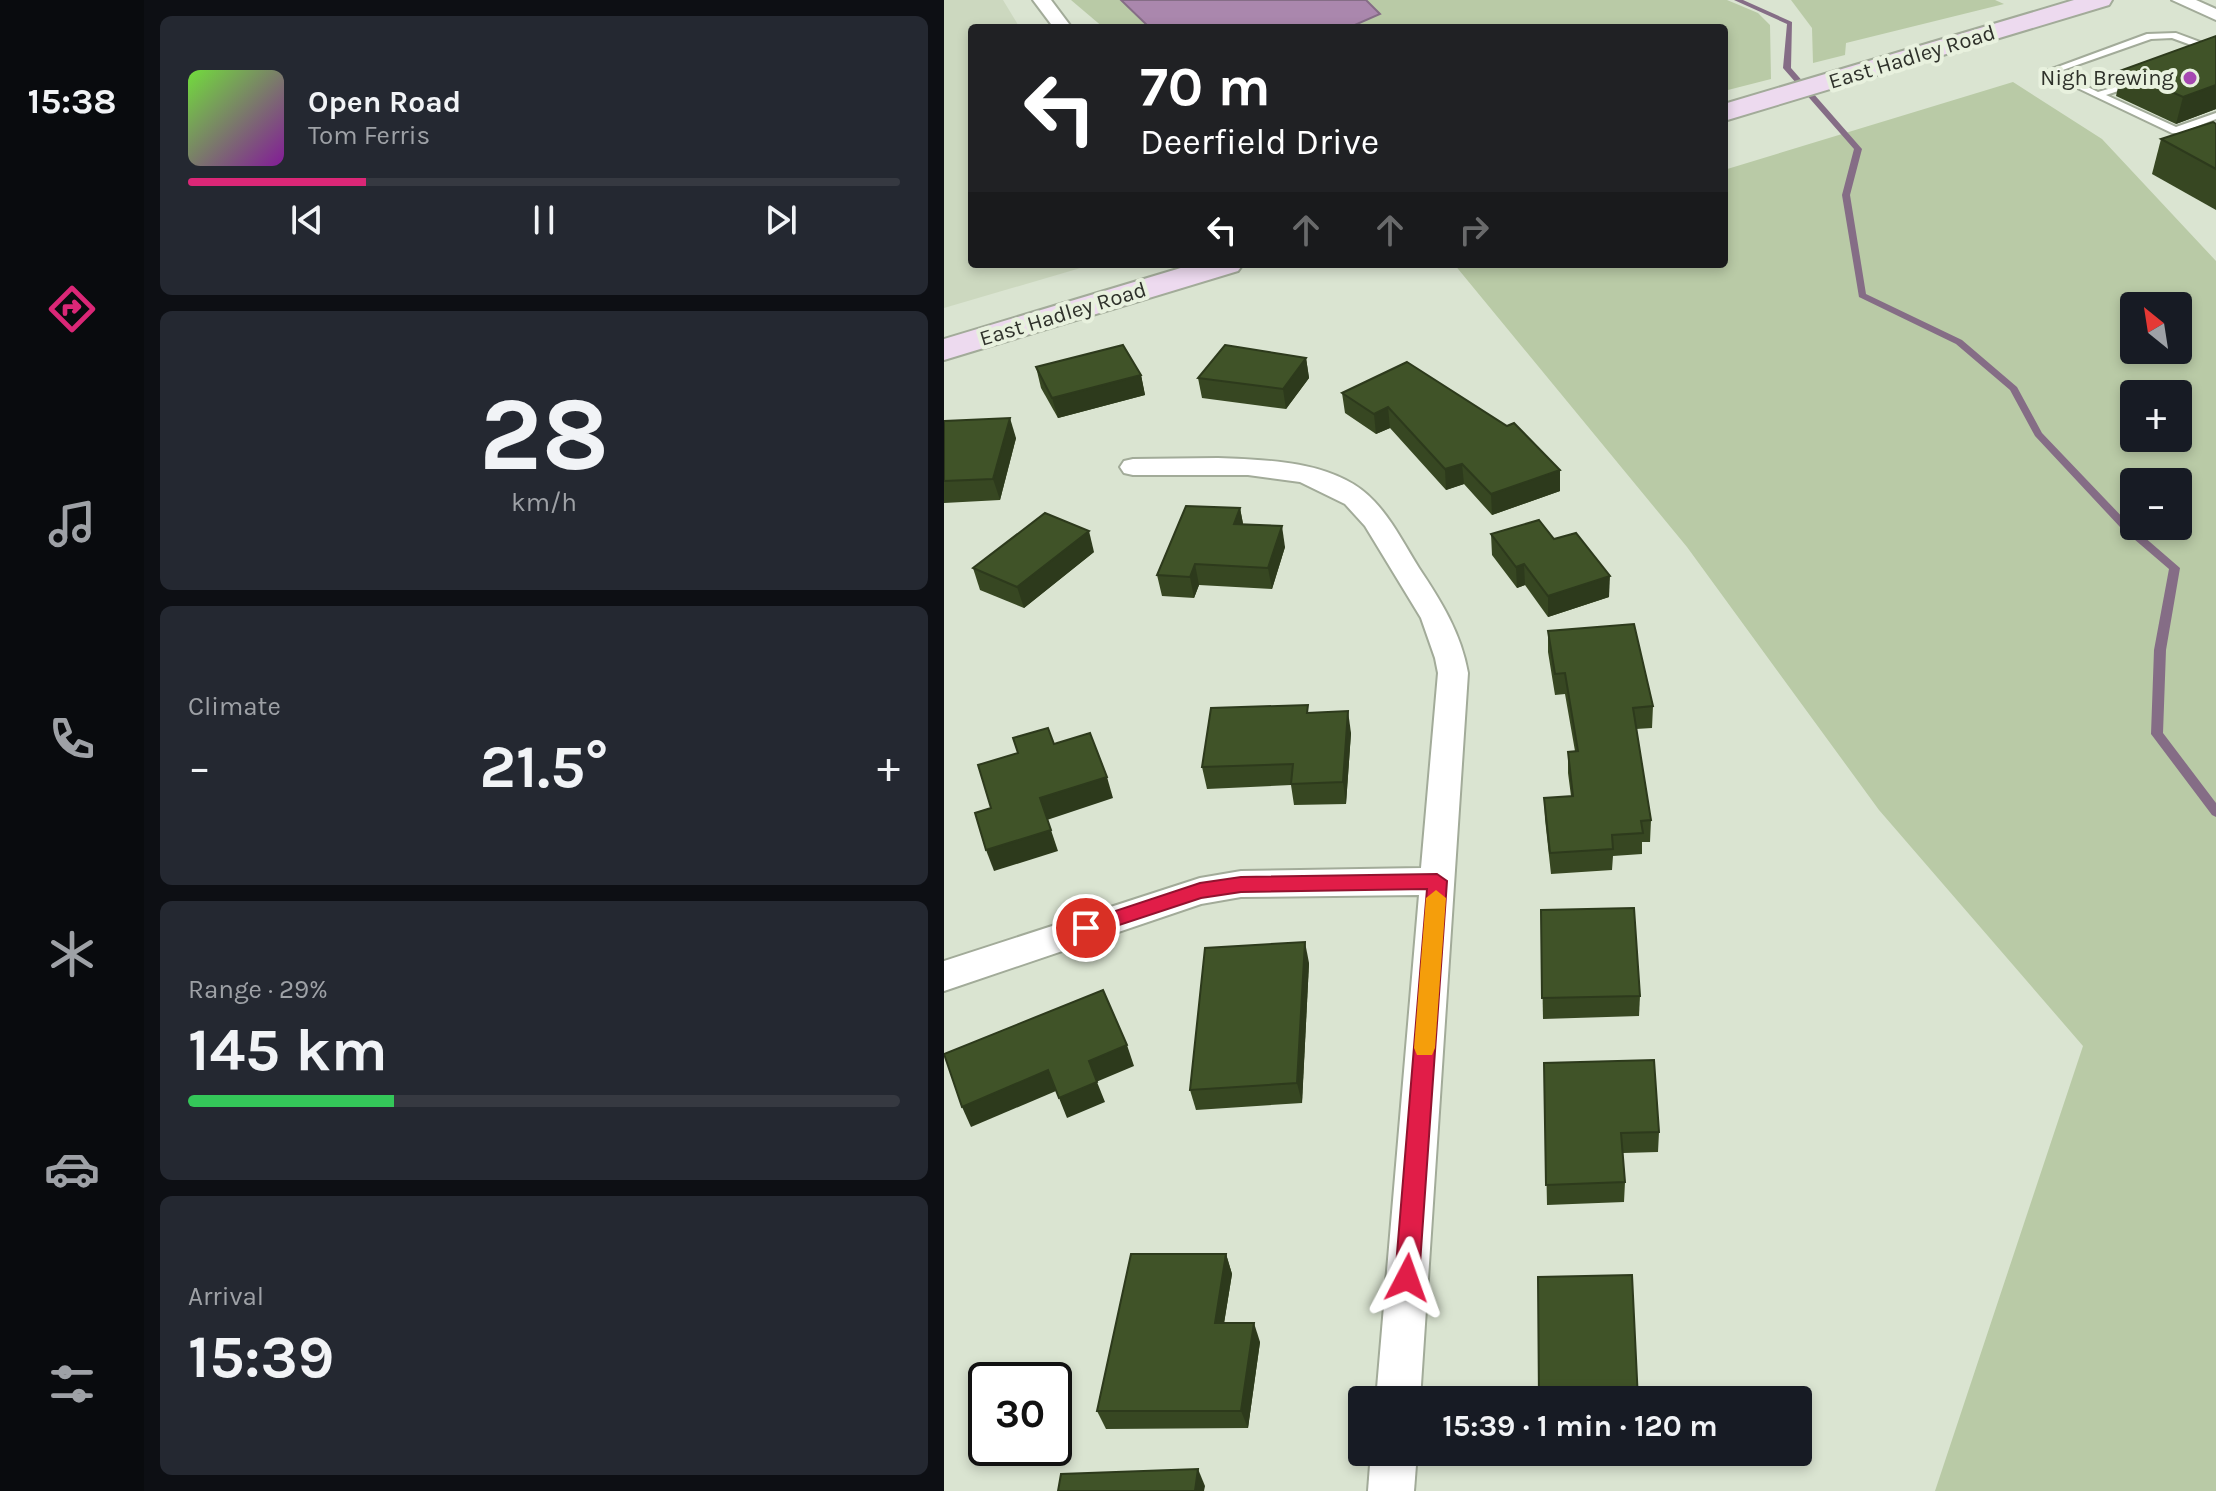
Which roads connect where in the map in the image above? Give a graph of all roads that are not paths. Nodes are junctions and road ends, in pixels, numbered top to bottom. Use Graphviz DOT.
graph roads {
  1 [pos="1042,0"];
  2 [pos="2100,0"];
  3 [pos="2181,0"];
  4 [pos="2216,15"];
  5 [pos="1060,24"];
  6 [pos="2216,52"];
  7 [pos="2203,59"];
  8 [pos="2150,77"];
  9 [pos="2097,95"];
  10 [pos="1735,110"];
  11 [pos="2216,116"];
  12 [pos="1214,268"];
  13 [pos="944,350"];
  14 [pos="1133,467"];
  15 [pos="1437,881"];
  16 [pos="944,976"];
  17 [pos="1399,1386"];
  18 [pos="1393,1466"];
  19 [pos="1391,1491"];
  1 -- 5 [label="street"];
  2 -- 10 [label="street, East Hadley Road"];
  3 -- 4 [label="street"];
  6 -- 7 [label="lane"];
  6 -- 9 [label="lane"];
  8 -- 9 [label="lane"];
  9 -- 11 [label="lane"];
  12 -- 13 [label="street, East Hadley Road"];
  14 -- 15 [label="street"];
  15 -- 16 [label="street"];
  15 -- 17 [label="street"];
  18 -- 19 [label="street"];
}
